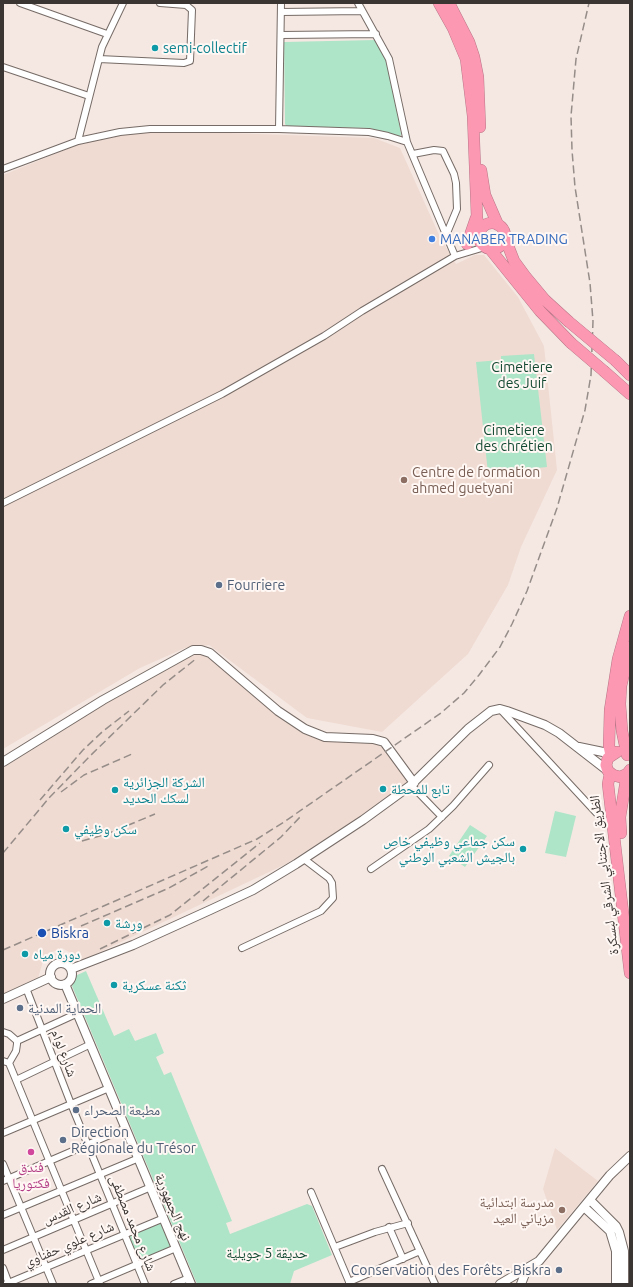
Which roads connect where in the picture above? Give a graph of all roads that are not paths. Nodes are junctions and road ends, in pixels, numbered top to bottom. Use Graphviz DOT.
graph roads {
  1 [pos="20,3"];
  2 [pos="123,3"];
  3 [pos="160,3"];
  4 [pos="281,3"];
  5 [pos="358,3"];
  6 [pos="439,3"];
  7 [pos="449,3"];
  8 [pos="362,11"];
  9 [pos="281,12"];
  10 [pos="107,34"];
  11 [pos="281,34"];
  12 [pos="376,34"];
  13 [pos="99,59"];
  14 [pos="3,67"];
  15 [pos="89,96"];
  16 [pos="280,128"];
  17 [pos="78,141"];
  18 [pos="407,142"];
  19 [pos="413,154"];
  20 [pos="3,169"];
  21 [pos="476,218"];
  22 [pos="498,225"];
  23 [pos="447,233"];
  24 [pos="480,234"];
  25 [pos="505,238"];
  26 [pos="488,248"];
  27 [pos="461,251"];
  28 [pos="630,374"];
  29 [pos="630,394"];
  30 [pos="3,503"];
  31 [pos="630,616"];
  32 [pos="630,647"];
  33 [pos="500,710"];
  34 [pos="529,718"];
  35 [pos="518,729"];
  36 [pos="577,746"];
  37 [pos="610,755"];
  38 [pos="3,762"];
  39 [pos="489,765"];
  40 [pos="629,765"];
  41 [pos="609,772"];
  42 [pos="412,784"];
  43 [pos="442,817"];
  44 [pos="614,827"];
  45 [pos="304,859"];
  46 [pos="371,869"];
  47 [pos="630,913"];
  48 [pos="242,948"];
  49 [pos="71,969"];
  50 [pos="630,973"];
  51 [pos="51,977"];
  52 [pos="65,984"];
  53 [pos="26,988"];
  54 [pos="3,999"];
  55 [pos="78,1013"];
  56 [pos="42,1030"];
  57 [pos="3,1032"];
  58 [pos="17,1040"];
  59 [pos="91,1044"];
  60 [pos="54,1061"];
  61 [pos="6,1062"];
  62 [pos="16,1080"];
  63 [pos="110,1088"];
  64 [pos="71,1104"];
  65 [pos="33,1120"];
  66 [pos="126,1128"];
  67 [pos="3,1133"];
  68 [pos="88,1146"];
  69 [pos="630,1156"];
  70 [pos="139,1158"];
  71 [pos="50,1162"];
  72 [pos="3,1164"];
  73 [pos="382,1169"];
  74 [pos="100,1174"];
  75 [pos="6,1179"];
  76 [pos="151,1187"];
  77 [pos="61,1190"];
  78 [pos="312,1192"];
  79 [pos="590,1200"];
  80 [pos="112,1204"];
  81 [pos="584,1207"];
  82 [pos="21,1208"];
  83 [pos="3,1215"];
  84 [pos="164,1218"];
  85 [pos="73,1220"];
  86 [pos="408,1223"];
  87 [pos="389,1228"];
  88 [pos="125,1234"];
  89 [pos="33,1238"];
  90 [pos="335,1247"];
  91 [pos="176,1248"];
  92 [pos="3,1250"];
  93 [pos="85,1250"];
  94 [pos="420,1251"];
  95 [pos="620,1251"];
  96 [pos="403,1259"];
  97 [pos="137,1264"];
  98 [pos="3,1268"];
  99 [pos="46,1268"];
  100 [pos="527,1269"];
  101 [pos="190,1281"];
  102 [pos="100,1282"];
  103 [pos="350,1283"];
  104 [pos="8,1284"];
  105 [pos="53,1284"];
  106 [pos="91,1284"];
  107 [pos="144,1284"];
  108 [pos="174,1284"];
  109 [pos="435,1284"];
  110 [pos="500,1284"];
  111 [pos="521,1284"];
  112 [pos="616,1284"];
  113 [pos="624,1284"];
  1 -- 10 [label="street"];
  2 -- 10 [label="street"];
  3 -- 13 [label="street"];
  4 -- 9 [label="street"];
  5 -- 8 [label="street"];
  6 -- 21 [label="highway"];
  7 -- 22 [label="highway"];
  8 -- 9 [label="street"];
  8 -- 12 [label="street"];
  9 -- 11 [label="street"];
  10 -- 13 [label="street"];
  11 -- 12 [label="street"];
  11 -- 16 [label="street"];
  12 -- 18 [label="street"];
  13 -- 15 [label="street"];
  14 -- 15 [label="street"];
  15 -- 17 [label="street"];
  16 -- 17 [label="street"];
  16 -- 18 [label="street"];
  17 -- 20 [label="street"];
  18 -- 19 [label="street"];
  19 -- 23 [label="street"];
  19 -- 23 [label="street"];
  21 -- 24 [label="highway"];
  21 -- 27 [label="highway"];
  22 -- 24 [label="highway"];
  22 -- 25 [label="highway"];
  23 -- 27 [label="street"];
  24 -- 26 [label="highway"];
  24 -- 27 [label="street"];
  25 -- 26 [label="highway"];
  25 -- 28 [label="highway, bridge"];
  26 -- 27 [label="street"];
  26 -- 29 [label="highway, bridge"];
  27 -- 30 [label="street"];
  31 -- 37 [label="highway"];
  32 -- 40 [label="highway, الطريق الاجتنابي الشرقي لبسكرة"];
  33 -- 34 [label="main road"];
  33 -- 35 [label="street"];
  33 -- 42 [label="main road"];
  34 -- 35 [label="street"];
  34 -- 36 [label="main road"];
  35 -- 44 [label="street"];
  36 -- 37 [label="main road"];
  36 -- 41 [label="main road"];
  37 -- 40 [label="highway"];
  37 -- 41 [label="highway"];
  38 -- 42 [label="main road"];
  39 -- 43 [label="street"];
  40 -- 41 [label="highway"];
  40 -- 47 [label="highway, الطريق الاجتنابي الشرقي لبسكرة"];
  41 -- 44 [label="highway, الطريق الاجتنابي الشرقي لبسكرة"];
  42 -- 43 [label="street"];
  42 -- 45 [label="main road"];
  43 -- 46 [label="street"];
  44 -- 50 [label="highway, الطريق الاجتنابي الشرقي لبسكرة"];
  45 -- 48 [label="street"];
  45 -- 49 [label="main road"];
  49 -- 51 [label="main road"];
  49 -- 52 [label="main road"];
  51 -- 52 [label="main road"];
  51 -- 53 [label="main road"];
  52 -- 55 [label="main road, نهج الجمهورية"];
  53 -- 54 [label="main road"];
  53 -- 56 [label="street, شارع لوام"];
  55 -- 56 [label="street"];
  55 -- 59 [label="main road, نهج الجمهورية"];
  56 -- 58 [label="street"];
  56 -- 60 [label="street, شارع لوام"];
  57 -- 58 [label="street"];
  58 -- 61 [label="street"];
  59 -- 60 [label="street"];
  59 -- 63 [label="main road, نهج الجمهورية"];
  60 -- 62 [label="street"];
  60 -- 64 [label="street, شارع لوام"];
  61 -- 62 [label="street"];
  62 -- 65 [label="street"];
  63 -- 64 [label="street"];
  63 -- 66 [label="main road, نهج الجمهورية"];
  64 -- 65 [label="street"];
  64 -- 68 [label="street, شارع محمد مصطفى"];
  65 -- 67 [label="street"];
  65 -- 71 [label="street"];
  66 -- 68 [label="street"];
  66 -- 70 [label="main road, نهج الجمهورية"];
  68 -- 71 [label="street"];
  68 -- 74 [label="street, شارع محمد مصطفى"];
  69 -- 79 [label="main road"];
  70 -- 74 [label="street"];
  70 -- 76 [label="main road, نهج الجمهورية"];
  71 -- 75 [label="street"];
  71 -- 77 [label="street"];
  72 -- 75 [label="street"];
  73 -- 86 [label="street"];
  74 -- 77 [label="street"];
  74 -- 80 [label="street, شارع محمد مصطفى"];
  75 -- 82 [label="street"];
  76 -- 80 [label="street, شارع القدس"];
  76 -- 84 [label="main road, نهج الجمهورية"];
  77 -- 82 [label="street"];
  77 -- 85 [label="street"];
  78 -- 90 [label="street"];
  79 -- 81 [label="main road"];
  79 -- 95 [label="main road"];
  80 -- 85 [label="street, شارع القدس"];
  80 -- 88 [label="street, شارع محمد مصطفى"];
  81 -- 95 [label="main road"];
  81 -- 100 [label="main road"];
  82 -- 83 [label="street"];
  82 -- 89 [label="street"];
  84 -- 88 [label="street, شارع علوي حفناوي"];
  84 -- 91 [label="main road, نهج الجمهورية"];
  85 -- 89 [label="street, شارع القدس"];
  85 -- 93 [label="street"];
  86 -- 87 [label="street"];
  86 -- 94 [label="street"];
  87 -- 90 [label="street"];
  87 -- 96 [label="street"];
  88 -- 93 [label="street, شارع علوي حفناوي"];
  88 -- 97 [label="street, شارع محمد مصطفى"];
  89 -- 92 [label="street, شارع القدس"];
  89 -- 99 [label="street"];
  90 -- 103 [label="street"];
  91 -- 97 [label="street"];
  91 -- 101 [label="main road, نهج الجمهورية"];
  93 -- 99 [label="street, شارع علوي حفناوي"];
  93 -- 102 [label="street"];
  94 -- 96 [label="street"];
  94 -- 109 [label="street"];
  95 -- 112 [label="main road"];
  95 -- 113 [label="main road"];
  96 -- 103 [label="street"];
  97 -- 102 [label="street"];
  97 -- 107 [label="street, شارع محمد مصطفى"];
  98 -- 104 [label="street"];
  99 -- 104 [label="street, شارع علوي حفناوي"];
  99 -- 105 [label="street"];
  100 -- 110 [label="main road"];
  100 -- 111 [label="main road"];
  101 -- 108 [label="street"];
  102 -- 106 [label="street"];
}
